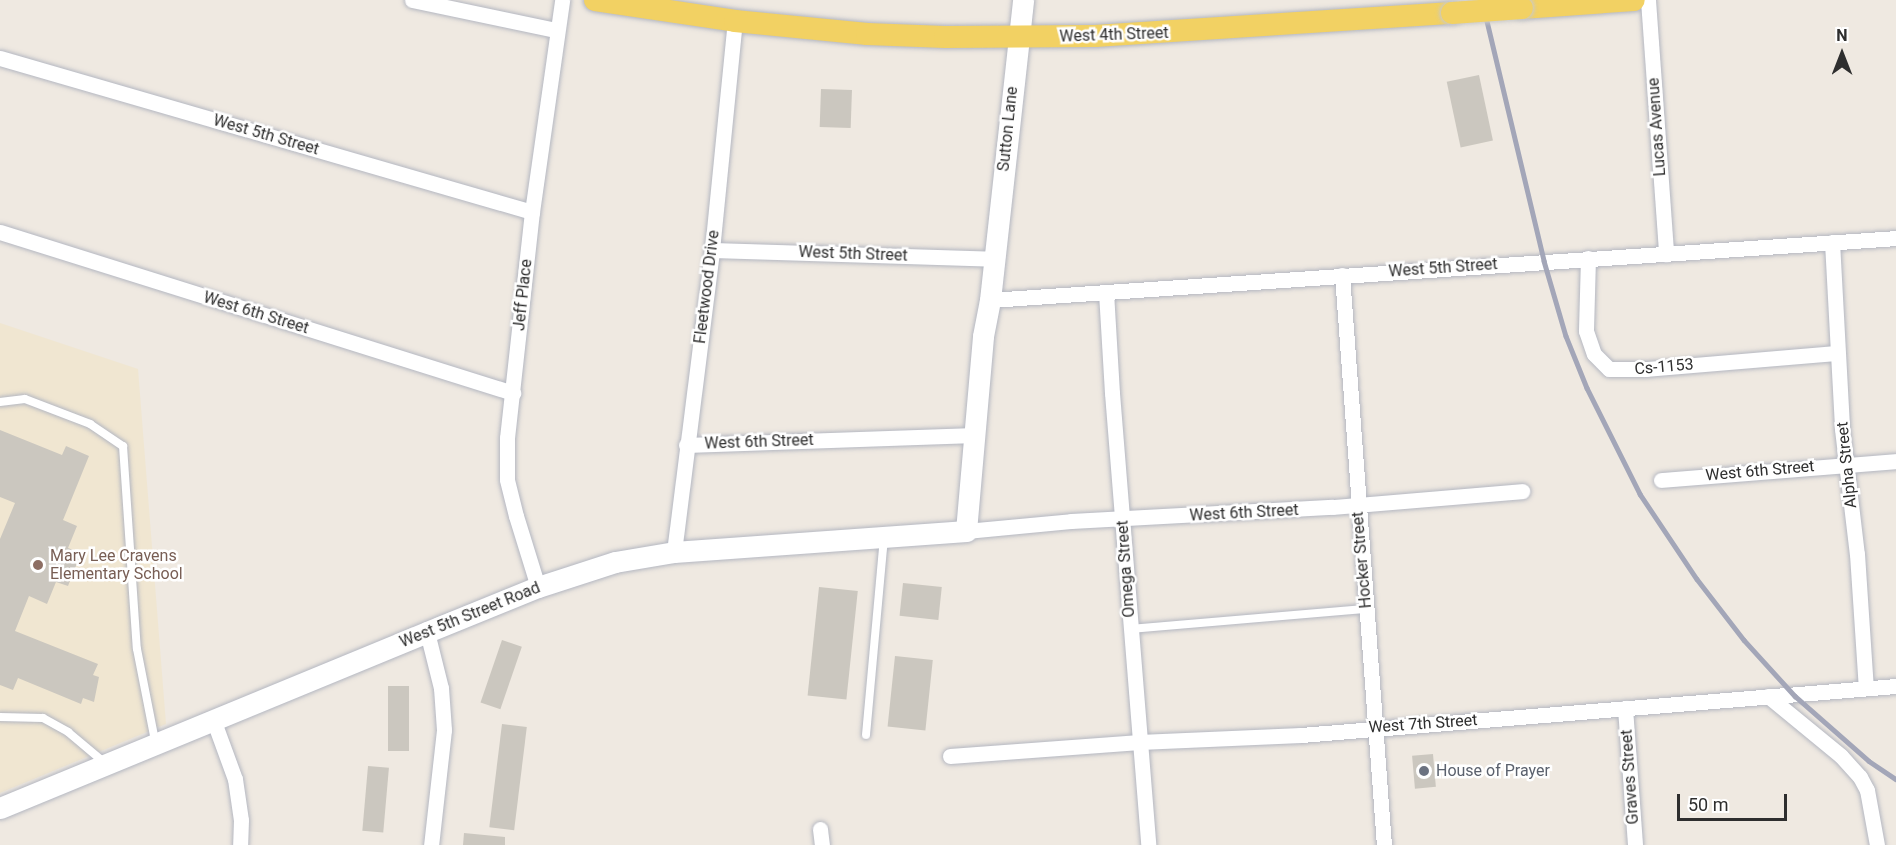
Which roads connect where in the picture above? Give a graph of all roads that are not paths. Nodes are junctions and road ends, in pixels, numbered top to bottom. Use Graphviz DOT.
graph roads {
  1 [pos="412,0"];
  2 [pos="562,0"];
  3 [pos="1023,0"];
  4 [pos="1634,0"];
  5 [pos="1648,0"];
  6 [pos="602,1"];
  7 [pos="735,21"];
  8 [pos="556,30"];
  9 [pos="1018,38"];
  10 [pos="0,58"];
  11 [pos="532,212"];
  12 [pos="0,232"];
  13 [pos="1896,238"];
  14 [pos="1832,242"];
  15 [pos="712,250"];
  16 [pos="1666,254"];
  17 [pos="1588,258"];
  18 [pos="994,259"];
  19 [pos="1341,275"];
  20 [pos="1106,292"];
  21 [pos="990,300"];
  22 [pos="1838,353"];
  23 [pos="513,393"];
  24 [pos="0,402"];
  25 [pos="975,435"];
  26 [pos="686,445"];
  27 [pos="1896,461"];
  28 [pos="1846,464"];
  29 [pos="1661,480"];
  30 [pos="1522,491"];
  31 [pos="1357,504"];
  32 [pos="1123,520"];
  33 [pos="966,531"];
  34 [pos="885,537"];
  35 [pos="674,552"];
  36 [pos="538,587"];
  37 [pos="1366,609"];
  38 [pos="1131,629"];
  39 [pos="427,632"];
  40 [pos="1896,686"];
  41 [pos="1866,688"];
  42 [pos="1768,696"];
  43 [pos="1625,708"];
  44 [pos="0,717"];
  45 [pos="213,719"];
  46 [pos="1376,727"];
  47 [pos="866,735"];
  48 [pos="1139,742"];
  49 [pos="156,743"];
  50 [pos="950,756"];
  51 [pos="106,764"];
  52 [pos="0,807"];
  53 [pos="820,829"];
  54 [pos="240,845"];
  55 [pos="431,845"];
  56 [pos="822,845"];
  57 [pos="1149,845"];
  58 [pos="1384,845"];
  59 [pos="1635,845"];
  60 [pos="1877,845"];
  1 -- 8 [label="street"];
  2 -- 8 [label="street, Jeff Place"];
  3 -- 9 [label="street, Sutton Lane"];
  4 -- 9 [label="main road, West 4th Street, bridge"];
  5 -- 16 [label="street, Lucas Avenue"];
  6 -- 7 [label="main road, West 4th Street"];
  7 -- 9 [label="main road, West 4th Street"];
  7 -- 15 [label="street, Fleetwood Drive"];
  8 -- 11 [label="street, Jeff Place"];
  9 -- 18 [label="street, Sutton Lane"];
  10 -- 11 [label="street, West 5th Street"];
  11 -- 23 [label="street, Jeff Place"];
  12 -- 23 [label="street, West 6th Street"];
  13 -- 14 [label="street, West 5th Street"];
  14 -- 16 [label="street, West 5th Street"];
  14 -- 22 [label="street, Alpha Street"];
  15 -- 18 [label="street, West 5th Street"];
  15 -- 26 [label="street, Fleetwood Drive"];
  16 -- 17 [label="street, West 5th Street"];
  17 -- 19 [label="street, West 5th Street"];
  17 -- 22 [label="street, Cs-1153"];
  18 -- 21 [label="street, Sutton Lane"];
  19 -- 20 [label="street, West 5th Street"];
  19 -- 31 [label="street, Hocker Street"];
  20 -- 21 [label="street, West 5th Street"];
  20 -- 32 [label="street, Omega Street"];
  21 -- 25 [label="street"];
  22 -- 28 [label="street, Alpha Street"];
  23 -- 36 [label="street, Jeff Place"];
  24 -- 49 [label="lane"];
  25 -- 26 [label="street, West 6th Street"];
  25 -- 33 [label="street"];
  26 -- 35 [label="street, Fleetwood Drive"];
  27 -- 28 [label="street, West 6th Street"];
  28 -- 29 [label="street, West 6th Street"];
  28 -- 41 [label="street, Alpha Street"];
  30 -- 31 [label="street, West 6th Street"];
  31 -- 32 [label="street, West 6th Street"];
  31 -- 37 [label="street, Hocker Street"];
  32 -- 33 [label="street, West 6th Street"];
  32 -- 38 [label="street, Omega Street"];
  33 -- 34 [label="street, West 5th Street Road"];
  34 -- 35 [label="street, West 5th Street Road"];
  34 -- 47 [label="lane"];
  35 -- 36 [label="street, West 5th Street Road"];
  36 -- 39 [label="street, West 5th Street Road"];
  37 -- 38 [label="lane"];
  37 -- 46 [label="street, Hocker Street"];
  38 -- 48 [label="street, Omega Street"];
  39 -- 45 [label="street, West 5th Street Road"];
  39 -- 55 [label="street"];
  40 -- 41 [label="street, West 7th Street"];
  41 -- 42 [label="street, West 7th Street"];
  42 -- 43 [label="street, West 7th Street"];
  42 -- 60 [label="street"];
  43 -- 46 [label="street, West 7th Street"];
  43 -- 59 [label="street, Graves Street"];
  44 -- 51 [label="lane"];
  45 -- 49 [label="street, West 5th Street Road"];
  45 -- 54 [label="street"];
  46 -- 48 [label="street, West 7th Street"];
  46 -- 58 [label="street, Hocker Street"];
  48 -- 50 [label="street, West 7th Street"];
  48 -- 57 [label="street, Omega Street"];
  49 -- 51 [label="street, West 5th Street Road"];
  51 -- 52 [label="street, West 5th Street Road"];
  53 -- 56 [label="street"];
}
